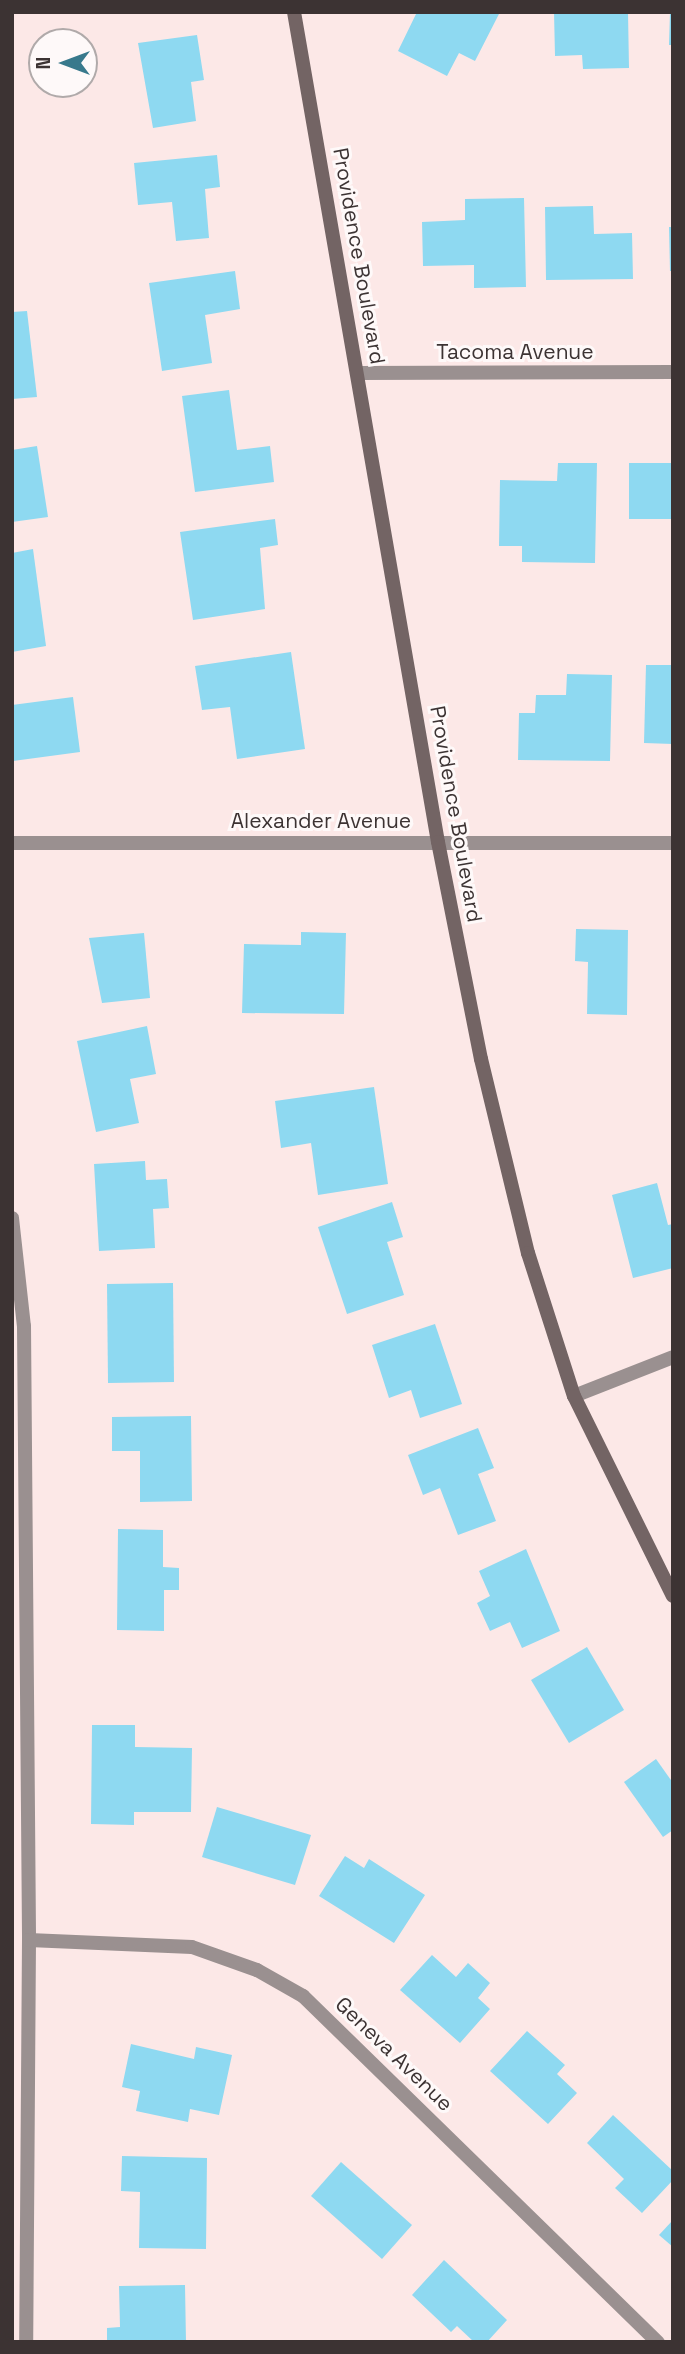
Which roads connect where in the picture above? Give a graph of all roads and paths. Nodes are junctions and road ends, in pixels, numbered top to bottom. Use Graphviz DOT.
graph roads {
  1 [pos="294,12"];
  2 [pos="673,372"];
  3 [pos="358,373"];
  4 [pos="438,842"];
  5 [pos="12,843"];
  6 [pos="673,843"];
  7 [pos="12,1218"];
  8 [pos="673,1357"];
  9 [pos="574,1396"];
  10 [pos="673,1596"];
  11 [pos="29,1940"];
  12 [pos="26,2342"];
  13 [pos="658,2342"];
  1 -- 3 [label="main road, Providence Boulevard"];
  2 -- 3 [label="street, Tacoma Avenue"];
  3 -- 4 [label="main road, Providence Boulevard"];
  4 -- 5 [label="street, Alexander Avenue"];
  4 -- 6 [label="street, Alexander Avenue"];
  4 -- 9 [label="main road, Providence Boulevard"];
  7 -- 11 [label="street"];
  8 -- 9 [label="street"];
  9 -- 10 [label="main road, Providence Boulevard"];
  11 -- 12 [label="street"];
  11 -- 13 [label="street, Geneva Avenue"];
}
